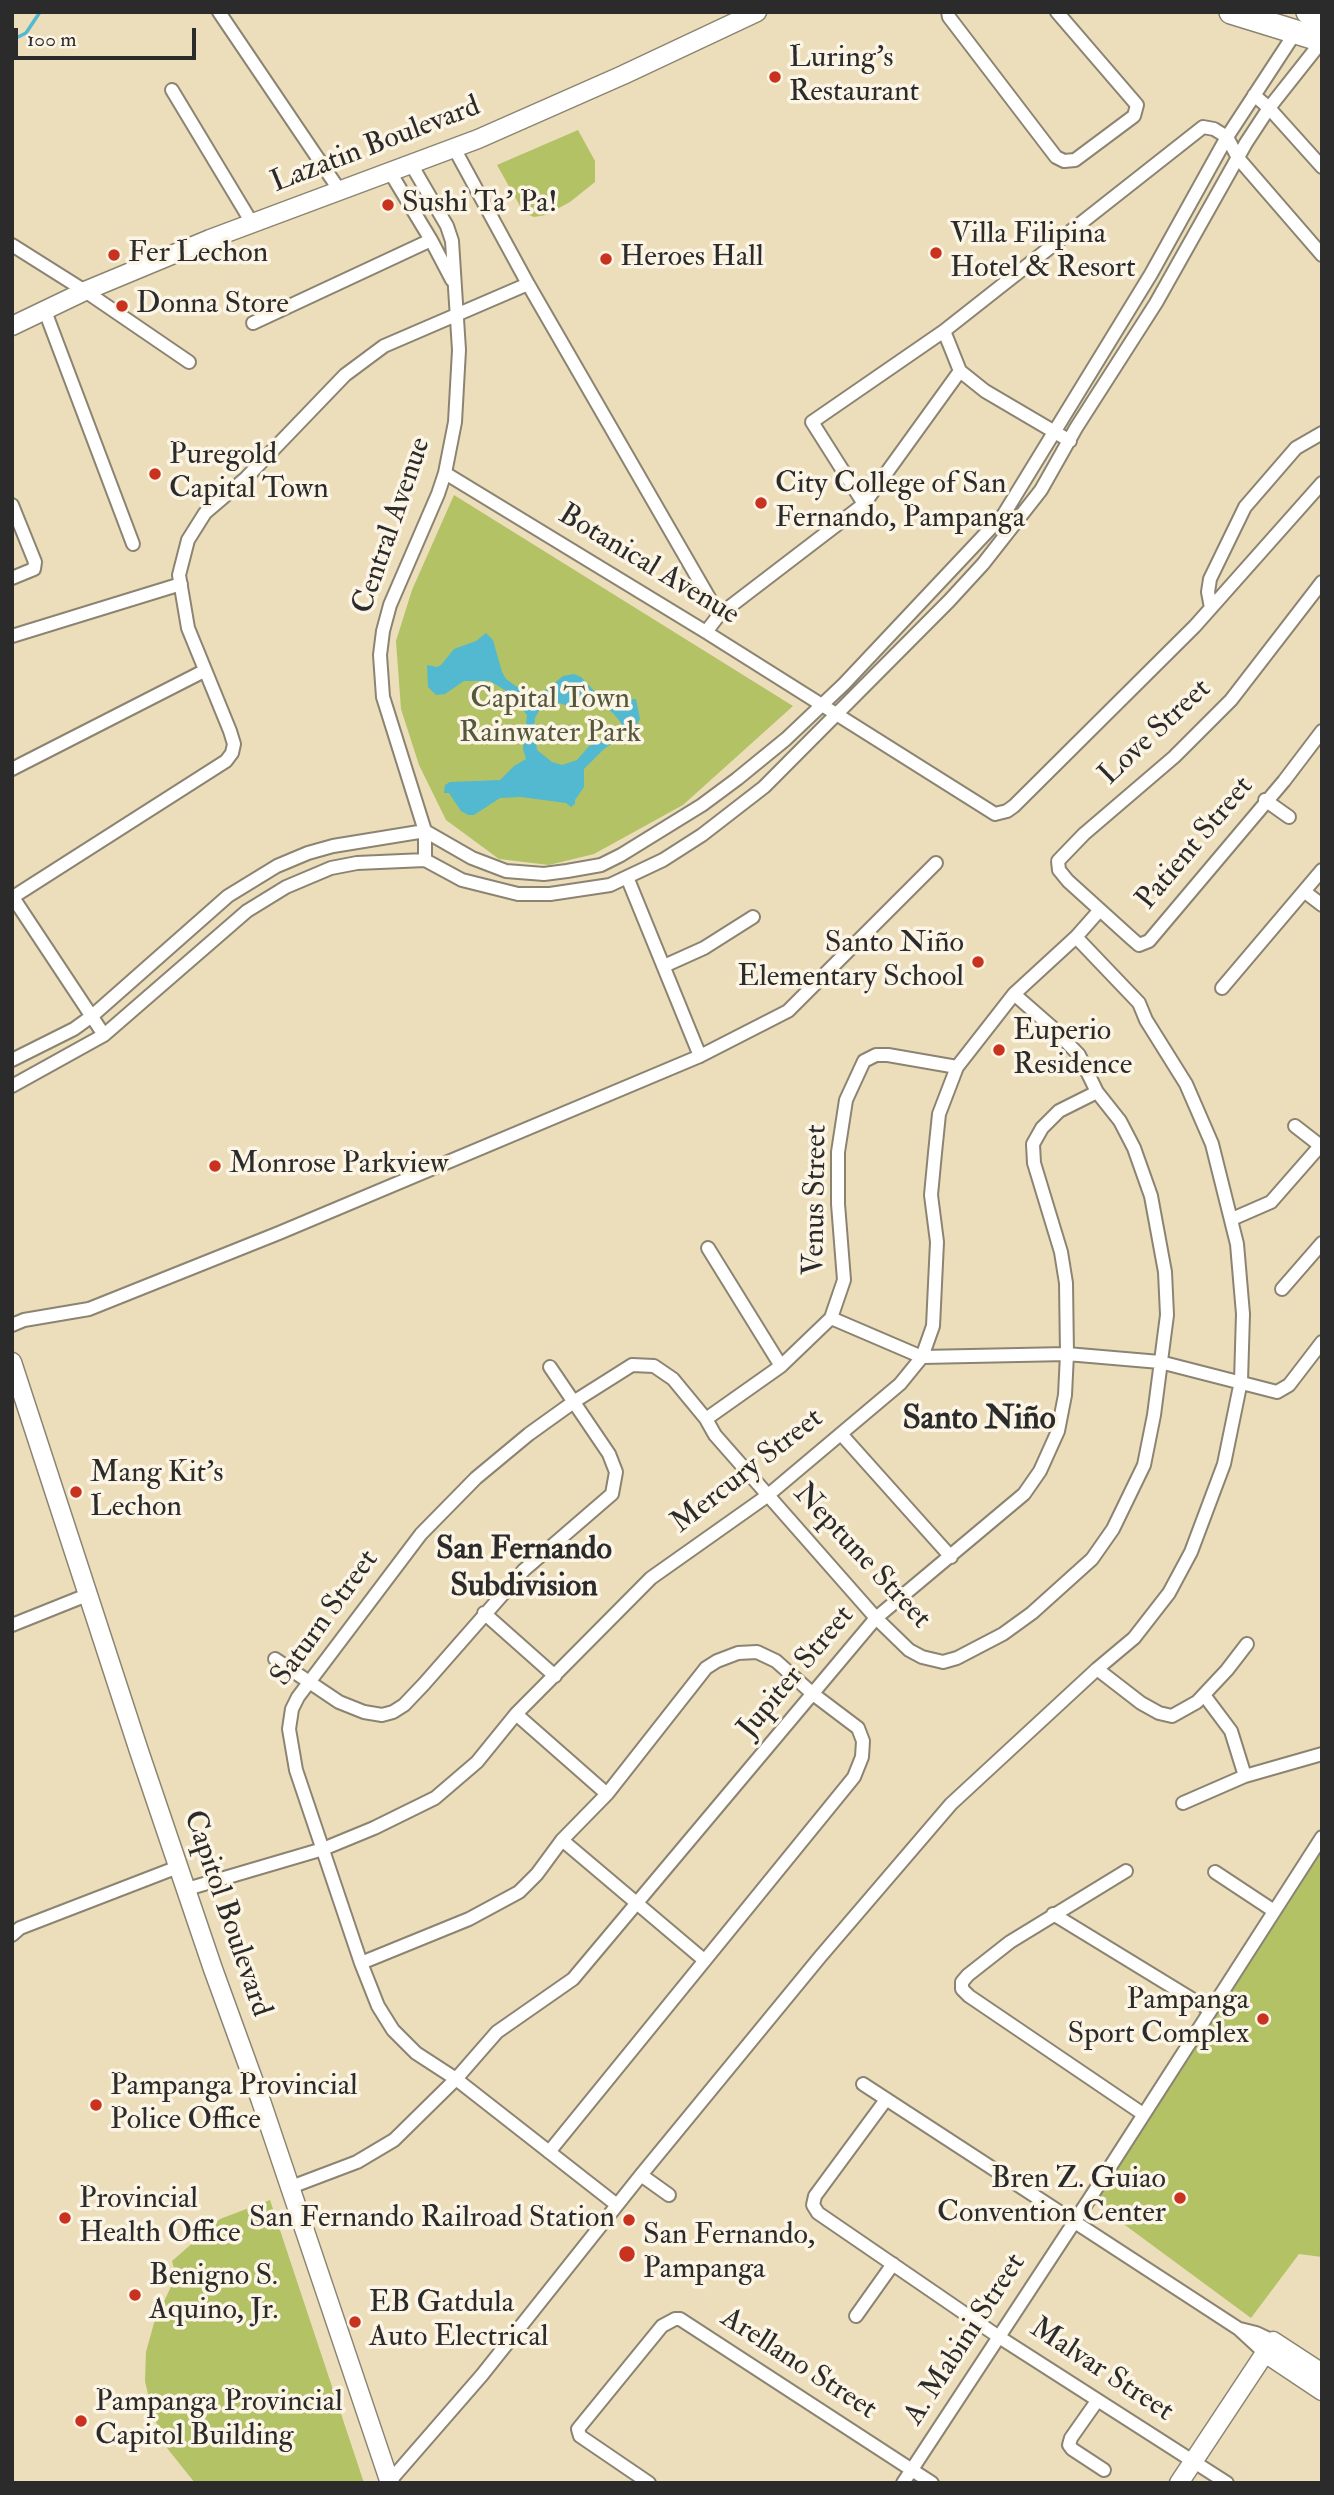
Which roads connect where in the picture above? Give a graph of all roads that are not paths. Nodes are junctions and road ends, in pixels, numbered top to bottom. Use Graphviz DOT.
graph roads {
  1 [pos="219,12"];
  2 [pos="757,12"];
  3 [pos="948,12"];
  4 [pos="1057,12"];
  5 [pos="1231,12"];
  6 [pos="1308,12"];
  7 [pos="1272,13"];
  8 [pos="1321,14"];
  9 [pos="1322,29"];
  10 [pos="1295,33"];
  11 [pos="1322,41"];
  12 [pos="172,90"];
  13 [pos="1254,95"];
  14 [pos="1269,108"];
  15 [pos="1227,137"];
  16 [pos="454,148"];
  17 [pos="1238,158"];
  18 [pos="411,164"];
  19 [pos="1322,167"];
  20 [pos="390,172"];
  21 [pos="340,191"];
  22 [pos="252,223"];
  23 [pos="431,240"];
  24 [pos="12,245"];
  25 [pos="1322,256"];
  26 [pos="528,284"];
  27 [pos="455,287"];
  28 [pos="85,291"];
  29 [pos="46,311"];
  30 [pos="457,314"];
  31 [pos="253,323"];
  32 [pos="12,326"];
  33 [pos="944,331"];
  34 [pos="189,362"];
  35 [pos="960,371"];
  36 [pos="1054,432"];
  37 [pos="1322,433"];
  38 [pos="1070,441"];
  39 [pos="445,472"];
  40 [pos="1322,483"];
  41 [pos="864,504"];
  42 [pos="12,505"];
  43 [pos="133,544"];
  44 [pos="12,578"];
  45 [pos="1322,582"];
  46 [pos="181,584"];
  47 [pos="1211,608"];
  48 [pos="719,615"];
  49 [pos="706,632"];
  50 [pos="12,636"];
  51 [pos="204,671"];
  52 [pos="822,705"];
  53 [pos="836,715"];
  54 [pos="1322,731"];
  55 [pos="12,769"];
  56 [pos="1265,800"];
  57 [pos="1289,817"];
  58 [pos="425,831"];
  59 [pos="425,860"];
  60 [pos="936,863"];
  61 [pos="1322,870"];
  62 [pos="627,877"];
  63 [pos="1305,892"];
  64 [pos="13,897"];
  65 [pos="1322,905"];
  66 [pos="1099,911"];
  67 [pos="753,917"];
  68 [pos="1076,937"];
  69 [pos="664,966"];
  70 [pos="1222,988"];
  71 [pos="1014,994"];
  72 [pos="92,1016"];
  73 [pos="104,1035"];
  74 [pos="701,1056"];
  75 [pos="12,1060"];
  76 [pos="957,1067"];
  77 [pos="12,1086"];
  78 [pos="1097,1092"];
  79 [pos="1295,1126"];
  80 [pos="1321,1146"];
  81 [pos="1232,1219"];
  82 [pos="1322,1243"];
  83 [pos="708,1248"];
  84 [pos="1282,1289"];
  85 [pos="831,1318"];
  86 [pos="12,1325"];
  87 [pos="1322,1342"];
  88 [pos="1068,1354"];
  89 [pos="922,1357"];
  90 [pos="12,1362"];
  91 [pos="1160,1362"];
  92 [pos="781,1366"];
  93 [pos="550,1367"];
  94 [pos="1241,1381"];
  95 [pos="575,1401"];
  96 [pos="19,1409"];
  97 [pos="705,1419"];
  98 [pos="841,1434"];
  99 [pos="767,1496"];
  100 [pos="950,1557"];
  101 [pos="88,1595"];
  102 [pos="484,1613"];
  103 [pos="876,1618"];
  104 [pos="12,1625"];
  105 [pos="1247,1644"];
  106 [pos="275,1659"];
  107 [pos="1097,1669"];
  108 [pos="555,1676"];
  109 [pos="309,1681"];
  110 [pos="813,1694"];
  111 [pos="1204,1695"];
  112 [pos="516,1714"];
  113 [pos="1322,1754"];
  114 [pos="1245,1776"];
  115 [pos="607,1794"];
  116 [pos="1182,1803"];
  117 [pos="1322,1837"];
  118 [pos="562,1840"];
  119 [pos="323,1849"];
  120 [pos="178,1867"];
  121 [pos="1126,1871"];
  122 [pos="1215,1872"];
  123 [pos="187,1889"];
  124 [pos="636,1904"];
  125 [pos="1275,1911"];
  126 [pos="1053,1914"];
  127 [pos="12,1935"];
  128 [pos="704,1960"];
  129 [pos="361,1963"];
  130 [pos="1210,2010"];
  131 [pos="456,2080"];
  132 [pos="863,2084"];
  133 [pos="885,2101"];
  134 [pos="1143,2114"];
  135 [pos="549,2152"];
  136 [pos="641,2175"];
  137 [pos="291,2187"];
  138 [pos="669,2195"];
  139 [pos="617,2205"];
  140 [pos="1074,2223"];
  141 [pos="893,2264"];
  142 [pos="856,2316"];
  143 [pos="999,2337"];
  144 [pos="1269,2347"];
  145 [pos="1322,2373"];
  146 [pos="1322,2390"];
  147 [pos="1097,2401"];
  148 [pos="1194,2461"];
  149 [pos="911,2470"];
  150 [pos="1104,2470"];
  151 [pos="389,2482"];
  152 [pos="649,2483"];
  153 [pos="903,2483"];
  154 [pos="932,2483"];
  155 [pos="1179,2483"];
  156 [pos="1227,2483"];
  1 -- 21 [label="street"];
  2 -- 16 [label="main road, Lazatin Boulevard"];
  3 -- 4 [label="street"];
  5 -- 10 [label="highway"];
  6 -- 8 [label="highway"];
  7 -- 9 [label="highway"];
  10 -- 11 [label="highway"];
  10 -- 13 [label="street"];
  11 -- 14 [label="street"];
  12 -- 22 [label="street"];
  13 -- 14 [label="street"];
  13 -- 15 [label="street"];
  14 -- 17 [label="street"];
  14 -- 19 [label="street"];
  15 -- 17 [label="street"];
  15 -- 33 [label="street"];
  15 -- 36 [label="street"];
  16 -- 18 [label="main road, Lazatin Boulevard"];
  16 -- 26 [label="street"];
  17 -- 25 [label="street"];
  17 -- 38 [label="street"];
  18 -- 20 [label="main road, Lazatin Boulevard"];
  18 -- 27 [label="street, Central Avenue"];
  20 -- 21 [label="main road, Lazatin Boulevard"];
  20 -- 23 [label="street, Central Avenue"];
  21 -- 22 [label="main road, Lazatin Boulevard"];
  22 -- 28 [label="main road, Lazatin Boulevard"];
  23 -- 27 [label="street, Central Avenue"];
  23 -- 31 [label="street"];
  24 -- 28 [label="street"];
  26 -- 30 [label="street"];
  26 -- 48 [label="street"];
  27 -- 30 [label="street, Central Avenue"];
  28 -- 29 [label="main road, Lazatin Boulevard"];
  28 -- 34 [label="street"];
  29 -- 32 [label="main road, Lazatin Boulevard"];
  29 -- 43 [label="street"];
  30 -- 39 [label="street, Central Avenue"];
  30 -- 46 [label="street"];
  33 -- 35 [label="street"];
  33 -- 41 [label="street"];
  35 -- 36 [label="street"];
  35 -- 41 [label="street"];
  36 -- 38 [label="street"];
  36 -- 52 [label="street"];
  37 -- 47 [label="street"];
  38 -- 53 [label="street"];
  39 -- 49 [label="street, Botanical Avenue"];
  39 -- 58 [label="street, Central Avenue"];
  40 -- 47 [label="street"];
  41 -- 48 [label="street"];
  42 -- 44 [label="street"];
  45 -- 66 [label="street, Love Street"];
  46 -- 50 [label="street"];
  46 -- 51 [label="street"];
  47 -- 53 [label="street, Botanical Avenue"];
  48 -- 49 [label="street"];
  49 -- 52 [label="street, Botanical Avenue"];
  51 -- 55 [label="street"];
  51 -- 64 [label="street"];
  52 -- 53 [label="street, Botanical Avenue"];
  52 -- 58 [label="street"];
  53 -- 62 [label="street"];
  54 -- 56 [label="street, Patient Street"];
  56 -- 57 [label="street"];
  56 -- 66 [label="street, Patient Street"];
  58 -- 59 [label="street, Central Avenue"];
  58 -- 72 [label="street"];
  59 -- 62 [label="street"];
  59 -- 73 [label="street"];
  60 -- 74 [label="street"];
  61 -- 63 [label="street"];
  62 -- 69 [label="street"];
  63 -- 65 [label="street"];
  63 -- 70 [label="street"];
  64 -- 72 [label="street"];
  66 -- 68 [label="street, Mercury Street"];
  67 -- 69 [label="street"];
  68 -- 71 [label="street, Mercury Street"];
  68 -- 81 [label="street"];
  69 -- 74 [label="street"];
  71 -- 76 [label="street, Mercury Street"];
  71 -- 78 [label="street, Neptune Street"];
  72 -- 73 [label="street"];
  72 -- 75 [label="street"];
  73 -- 77 [label="street"];
  74 -- 86 [label="street"];
  76 -- 85 [label="street, Venus Street"];
  76 -- 89 [label="street, Mercury Street"];
  78 -- 88 [label="street, Jupiter Street"];
  78 -- 91 [label="street, Neptune Street"];
  79 -- 80 [label="street"];
  80 -- 81 [label="street"];
  81 -- 94 [label="street"];
  82 -- 84 [label="street"];
  83 -- 92 [label="street"];
  85 -- 89 [label="street"];
  85 -- 92 [label="street, Venus Street"];
  87 -- 94 [label="street"];
  88 -- 89 [label="street"];
  88 -- 91 [label="street"];
  88 -- 100 [label="street, Jupiter Street"];
  89 -- 98 [label="street, Mercury Street"];
  90 -- 96 [label="main road, Capitol Boulevard"];
  91 -- 94 [label="street"];
  91 -- 103 [label="street, Neptune Street"];
  92 -- 97 [label="street, Venus Street"];
  93 -- 95 [label="street"];
  94 -- 107 [label="street"];
  95 -- 97 [label="street, Saturn Street"];
  95 -- 102 [label="street"];
  95 -- 109 [label="street, Saturn Street"];
  96 -- 101 [label="main road, Capitol Boulevard"];
  97 -- 99 [label="street, Saturn Street"];
  98 -- 99 [label="street, Mercury Street"];
  98 -- 100 [label="street"];
  99 -- 103 [label="street, Neptune Street"];
  99 -- 108 [label="street, Mercury Street"];
  100 -- 103 [label="street, Jupiter Street"];
  101 -- 104 [label="street"];
  101 -- 120 [label="main road, Capitol Boulevard"];
  102 -- 108 [label="street"];
  102 -- 109 [label="street"];
  103 -- 110 [label="street, Jupiter Street"];
  105 -- 111 [label="street"];
  106 -- 109 [label="street"];
  107 -- 111 [label="street"];
  107 -- 136 [label="street"];
  108 -- 112 [label="street, Mercury Street"];
  109 -- 119 [label="street, Saturn Street"];
  110 -- 115 [label="street"];
  110 -- 124 [label="street, Jupiter Street"];
  110 -- 128 [label="street"];
  111 -- 114 [label="street"];
  112 -- 115 [label="street"];
  112 -- 119 [label="street, Mercury Street"];
  113 -- 114 [label="street"];
  114 -- 116 [label="street"];
  115 -- 118 [label="street"];
  117 -- 125 [label="street, A. Mabini Street"];
  118 -- 124 [label="street"];
  118 -- 129 [label="street"];
  119 -- 123 [label="street, Mercury Street"];
  119 -- 129 [label="street, Saturn Street"];
  120 -- 123 [label="main road, Capitol Boulevard"];
  120 -- 127 [label="street"];
  121 -- 126 [label="street"];
  122 -- 125 [label="street"];
  123 -- 137 [label="main road, Capitol Boulevard"];
  124 -- 128 [label="street"];
  124 -- 131 [label="street, Jupiter Street"];
  125 -- 130 [label="street, A. Mabini Street"];
  126 -- 130 [label="street"];
  126 -- 134 [label="street"];
  128 -- 135 [label="street"];
  129 -- 131 [label="street, Saturn Street"];
  130 -- 134 [label="street, A. Mabini Street"];
  131 -- 135 [label="street, Saturn Street"];
  131 -- 137 [label="street, Jupiter Street"];
  132 -- 133 [label="street"];
  133 -- 140 [label="street"];
  133 -- 141 [label="street, Malvar Street"];
  134 -- 140 [label="street, A. Mabini Street"];
  135 -- 139 [label="street, Saturn Street"];
  136 -- 138 [label="street"];
  136 -- 139 [label="street"];
  137 -- 151 [label="main road, Capitol Boulevard"];
  139 -- 151 [label="street"];
  140 -- 143 [label="street, A. Mabini Street"];
  140 -- 144 [label="street"];
  141 -- 142 [label="street"];
  141 -- 143 [label="street, Malvar Street"];
  143 -- 147 [label="street, Malvar Street"];
  143 -- 149 [label="street, A. Mabini Street"];
  144 -- 145 [label="main road"];
  144 -- 146 [label="main road"];
  144 -- 148 [label="main road"];
  147 -- 148 [label="street, Malvar Street"];
  147 -- 150 [label="street"];
  148 -- 155 [label="main road"];
  148 -- 156 [label="street, Malvar Street"];
  149 -- 152 [label="street, Arellano Street"];
  149 -- 153 [label="street, A. Mabini Street"];
  149 -- 154 [label="street, Arellano Street"];
}
